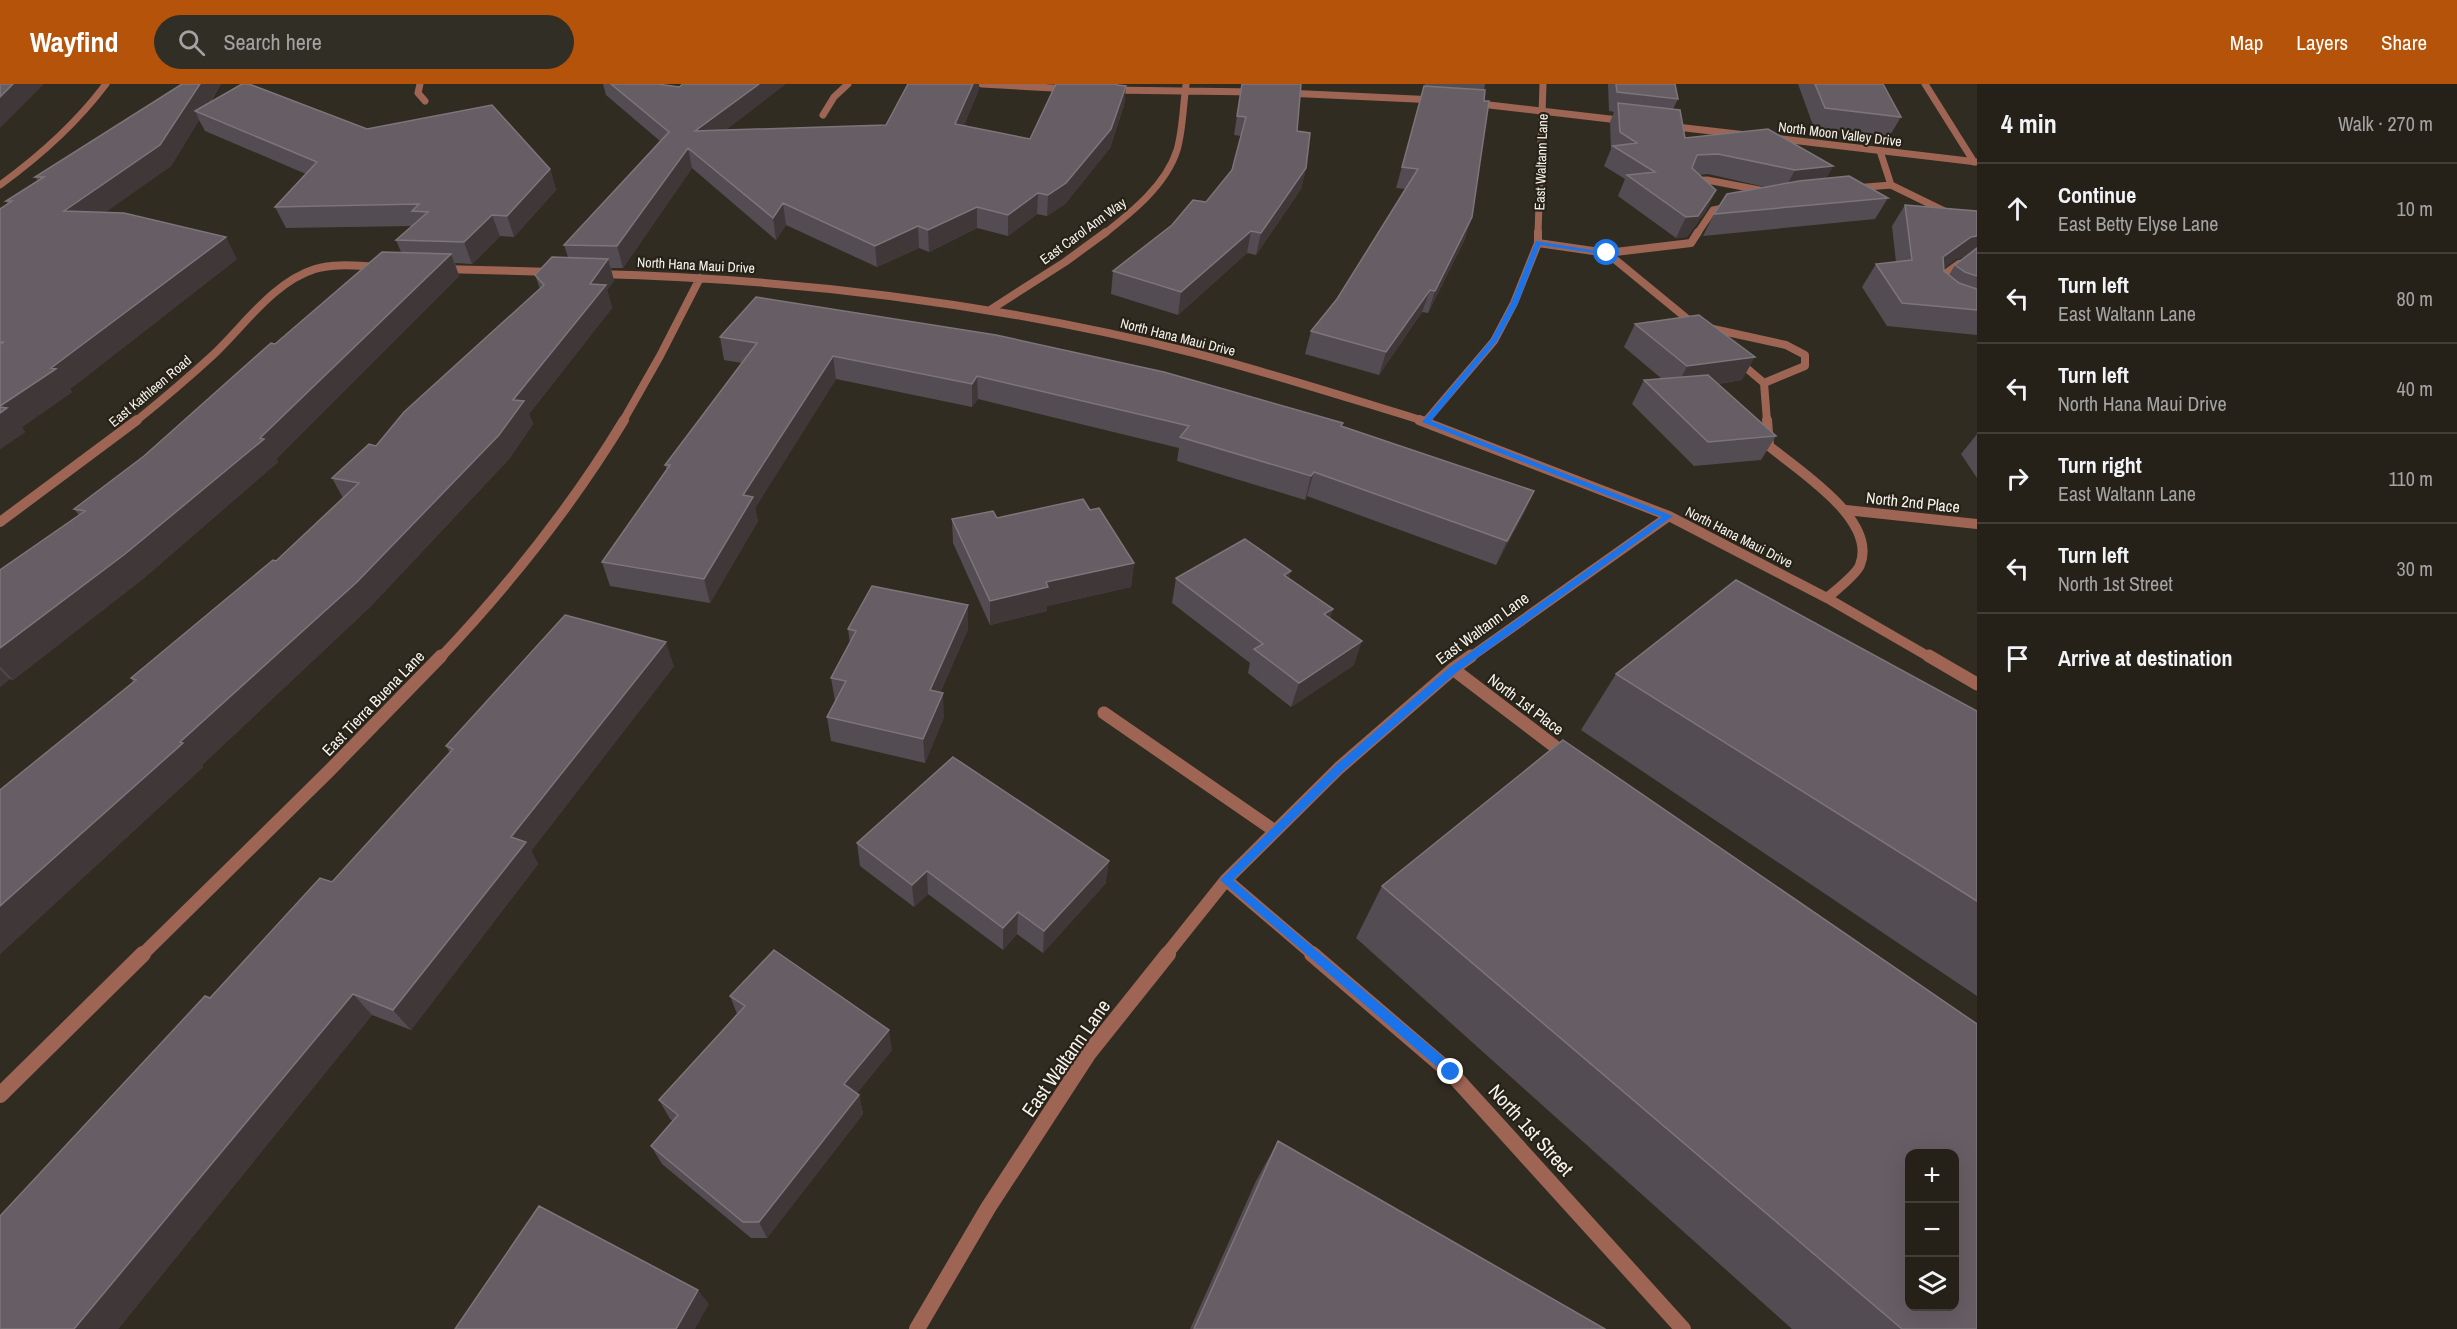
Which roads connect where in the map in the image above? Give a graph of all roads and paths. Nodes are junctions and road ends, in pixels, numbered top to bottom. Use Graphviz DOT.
graph roads {
  1 [pos="106,84"];
  2 [pos="420,84"];
  3 [pos="848,84"];
  4 [pos="982,84"];
  5 [pos="1543,84"];
  6 [pos="1925,84"];
  7 [pos="1185,88"];
  8 [pos="1081,89"];
  9 [pos="1103,90"];
  10 [pos="1266,92"];
  11 [pos="1278,93"];
  12 [pos="425,101"];
  13 [pos="1448,101"];
  14 [pos="1469,103"];
  15 [pos="1542,111"];
  16 [pos="822,116"];
  17 [pos="1638,122"];
  18 [pos="1661,125"];
  19 [pos="1753,136"];
  20 [pos="1765,137"];
  21 [pos="1880,151"];
  22 [pos="1975,162"];
  23 [pos="0,185"];
  24 [pos="1891,185"];
  25 [pos="1688,187"];
  26 [pos="1845,189"];
  27 [pos="1768,199"];
  28 [pos="1704,202"];
  29 [pos="1741,204"];
  30 [pos="1713,210"];
  31 [pos="1977,227"];
  32 [pos="1538,243"];
  33 [pos="1607,253"];
  34 [pos="1977,261"];
  35 [pos="391,267"];
  36 [pos="426,268"];
  37 [pos="565,273"];
  38 [pos="589,273"];
  39 [pos="700,278"];
  40 [pos="1934,290"];
  41 [pos="990,310"];
  42 [pos="1694,324"];
  43 [pos="1711,339"];
  44 [pos="1729,354"];
  45 [pos="1764,383"];
  46 [pos="1426,422"];
  47 [pos="1846,510"];
  48 [pos="1669,516"];
  49 [pos="0,522"];
  50 [pos="1977,524"];
  51 [pos="1827,598"];
  52 [pos="1453,669"];
  53 [pos="1977,684"];
  54 [pos="1104,713"];
  55 [pos="1574,761"];
  56 [pos="1275,831"];
  57 [pos="1226,880"];
  58 [pos="0,1095"];
  59 [pos="917,1329"];
  60 [pos="1683,1329"];
  1 -- 23 [label="street"];
  2 -- 12 [label="street"];
  3 -- 16 [label="street"];
  4 -- 8 [label="street"];
  5 -- 15 [label="street, East Waltann Lane"];
  6 -- 22 [label="street"];
  7 -- 9 [label="street"];
  7 -- 10 [label="street"];
  7 -- 41 [label="street, East Carol Ann Way"];
  11 -- 13 [label="street"];
  14 -- 15 [label="street"];
  15 -- 17 [label="street"];
  15 -- 32 [label="street, East Waltann Lane"];
  18 -- 19 [label="street, North Moon Valley Drive"];
  20 -- 21 [label="street, North Moon Valley Drive"];
  21 -- 22 [label="street, North Moon Valley Drive"];
  21 -- 24 [label="street"];
  24 -- 26 [label="street"];
  24 -- 31 [label="street"];
  25 -- 27 [label="street"];
  28 -- 30 [label="street"];
  29 -- 30 [label="street"];
  30 -- 33 [label="street"];
  32 -- 33 [label="street"];
  32 -- 46 [label="street, East Waltann Lane"];
  33 -- 42 [label="street"];
  34 -- 40 [label="street"];
  35 -- 49 [label="street, East Kathleen Road"];
  36 -- 37 [label="street"];
  38 -- 39 [label="street, North Hana Maui Drive"];
  39 -- 41 [label="street, North Hana Maui Drive"];
  39 -- 58 [label="street, East Tierra Buena Lane"];
  41 -- 46 [label="street, North Hana Maui Drive"];
  42 -- 43 [label="street"];
  42 -- 45 [label="street"];
  44 -- 45 [label="street"];
  45 -- 47 [label="street"];
  46 -- 48 [label="street, North Hana Maui Drive"];
  47 -- 50 [label="street, North 2nd Place"];
  47 -- 51 [label="street"];
  48 -- 51 [label="street, North Hana Maui Drive"];
  48 -- 52 [label="street, East Waltann Lane"];
  51 -- 53 [label="street, North Hana Maui Drive"];
  52 -- 55 [label="street, North 1st Place"];
  52 -- 56 [label="street, East Waltann Lane"];
  54 -- 56 [label="street"];
  56 -- 57 [label="street, East Waltann Lane"];
  57 -- 59 [label="street, East Waltann Lane"];
  57 -- 60 [label="street, North 1st Street"];
}
